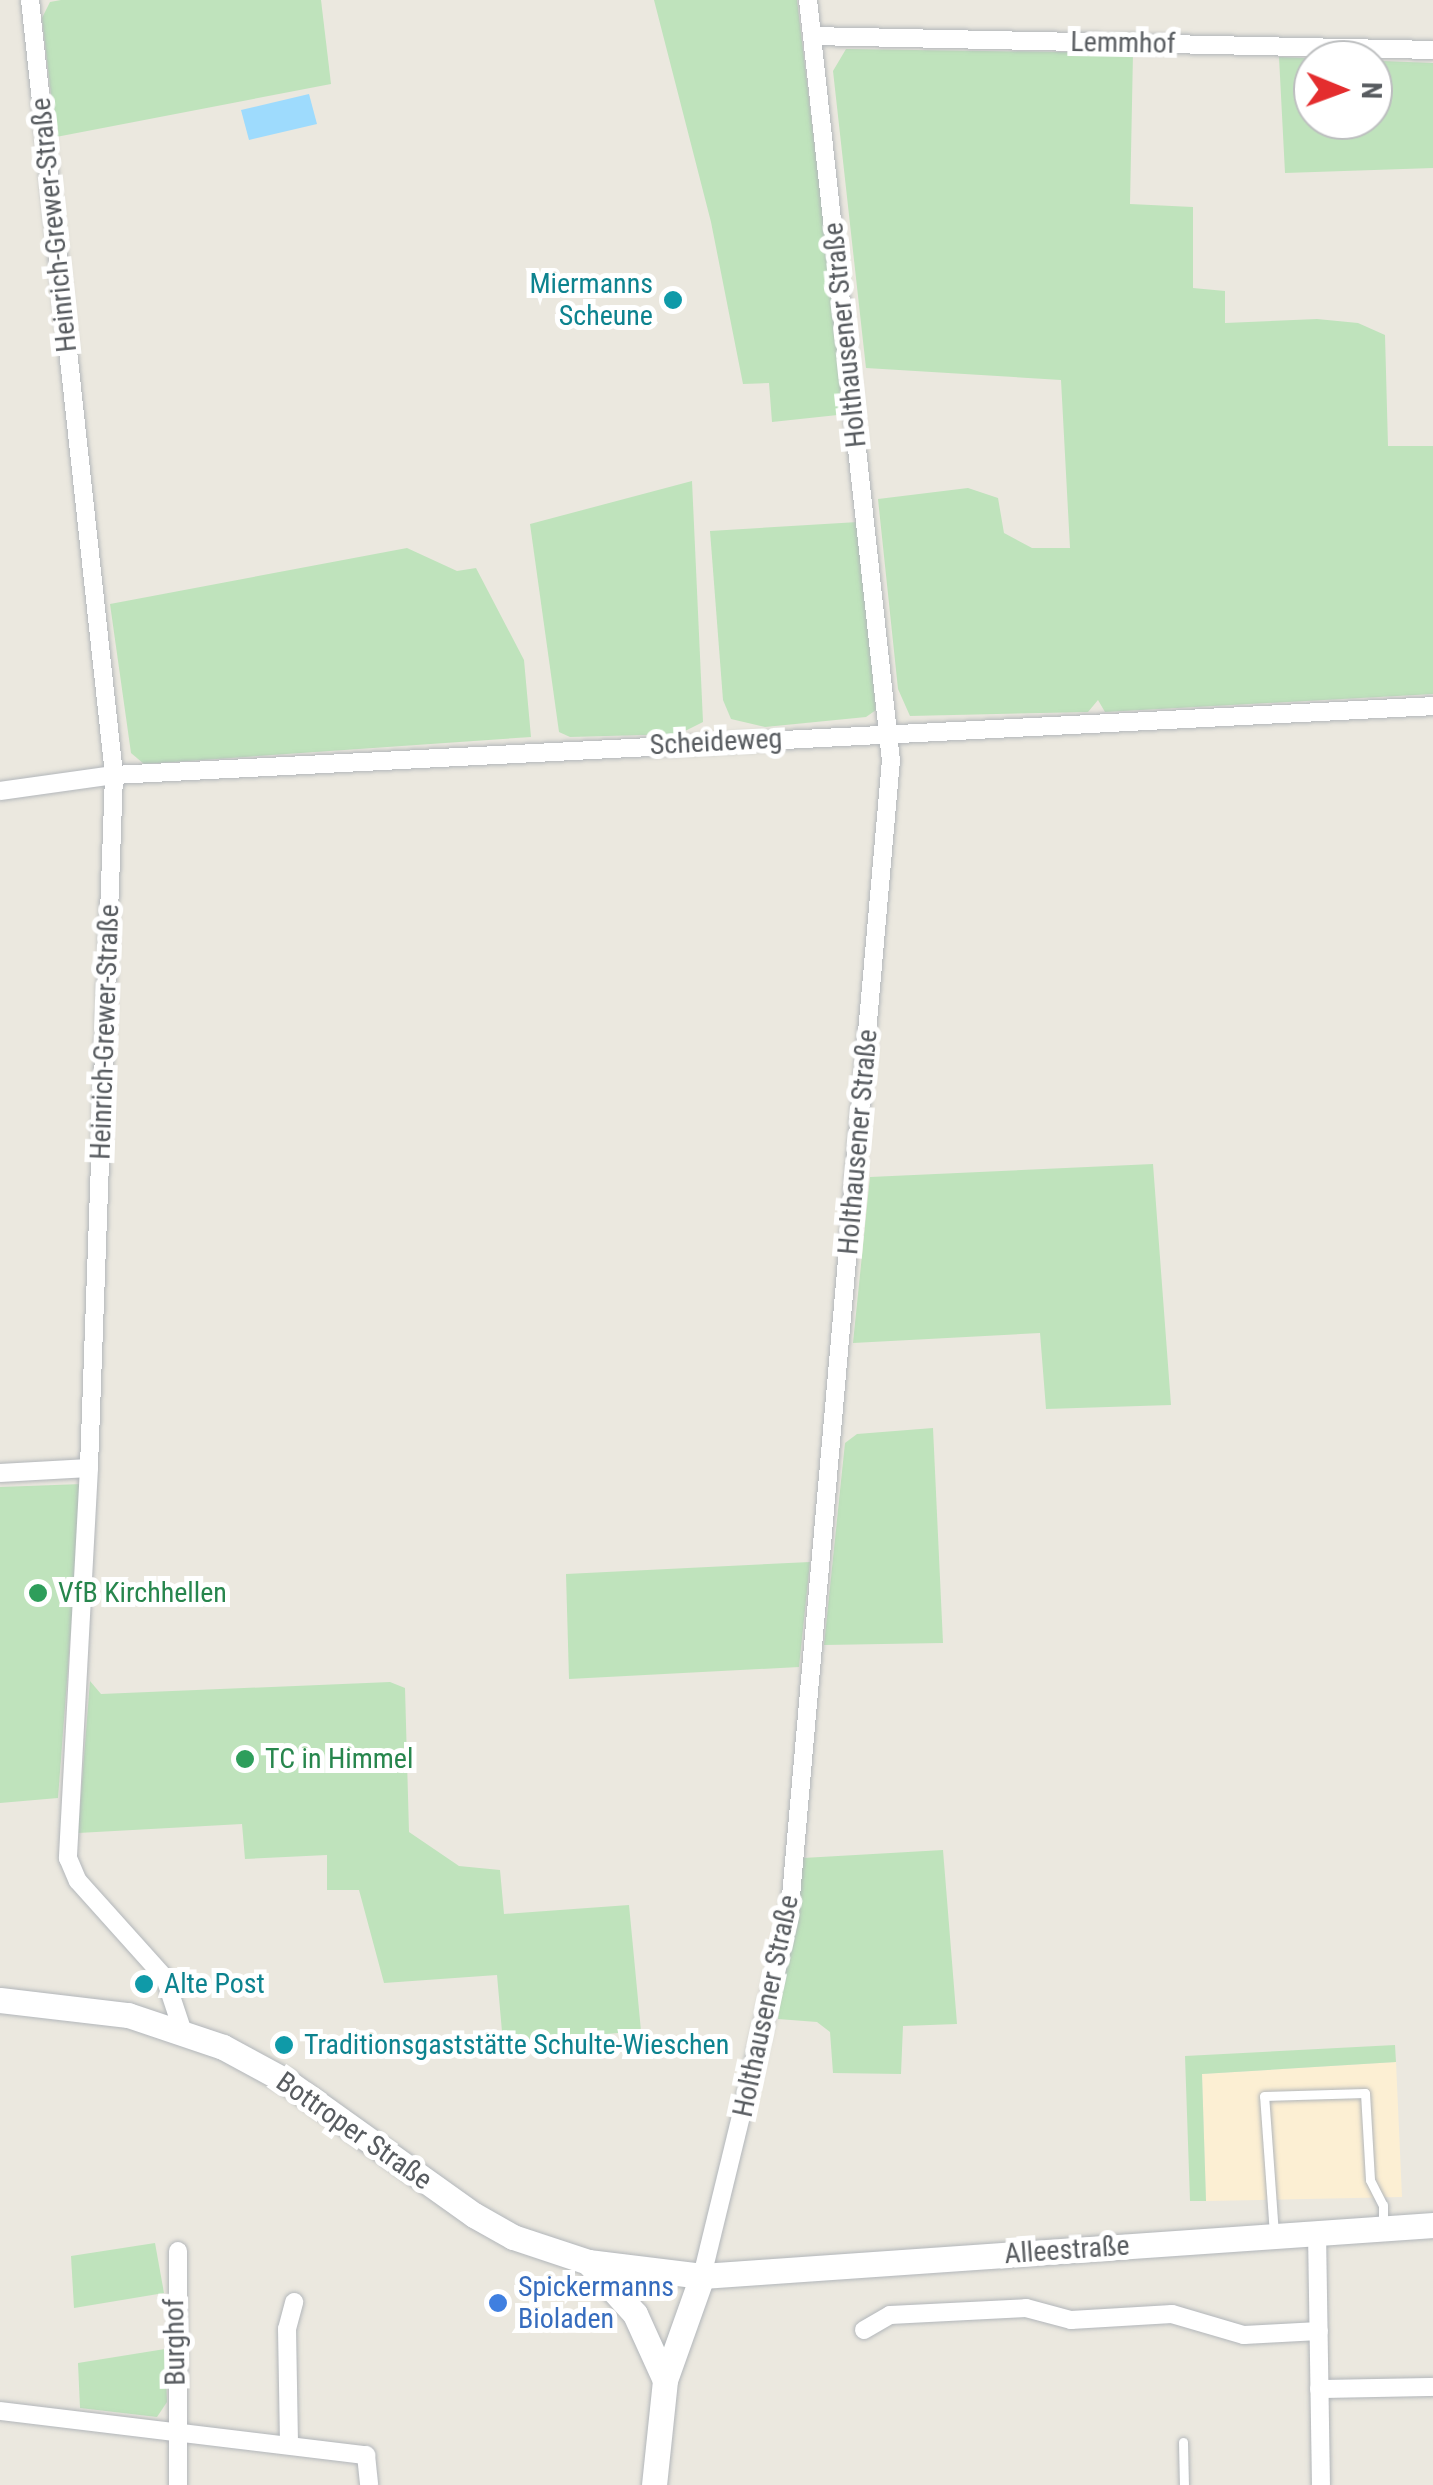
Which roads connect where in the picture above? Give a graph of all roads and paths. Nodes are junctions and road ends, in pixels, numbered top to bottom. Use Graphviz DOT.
graph roads {
  1 [pos="30,0"];
  2 [pos="808,0"];
  3 [pos="812,36"];
  4 [pos="1433,50"];
  5 [pos="1433,706"];
  6 [pos="889,733"];
  7 [pos="114,775"];
  8 [pos="0,791"];
  9 [pos="90,1468"];
  10 [pos="0,1473"];
  11 [pos="0,2000"];
  12 [pos="182,2029"];
  13 [pos="1433,2225"];
  14 [pos="1384,2228"];
  15 [pos="1317,2232"];
  16 [pos="1274,2234"];
  17 [pos="178,2252"];
  18 [pos="588,2262"];
  19 [pos="702,2276"];
  20 [pos="294,2302"];
  21 [pos="864,2330"];
  22 [pos="1319,2331"];
  23 [pos="665,2380"];
  24 [pos="1433,2387"];
  25 [pos="1320,2389"];
  26 [pos="0,2411"];
  27 [pos="177,2432"];
  28 [pos="1183,2442"];
  29 [pos="289,2443"];
  30 [pos="178,2485"];
  31 [pos="369,2485"];
  32 [pos="654,2485"];
  33 [pos="1184,2485"];
  34 [pos="1320,2485"];
  1 -- 7 [label="street, Heinrich-Grewer-Straße"];
  2 -- 3 [label="street, Holthausener Straße"];
  3 -- 4 [label="street, Lemmhof"];
  3 -- 6 [label="street, Holthausener Straße"];
  5 -- 6 [label="street, Scheideweg"];
  6 -- 7 [label="street, Scheideweg"];
  6 -- 19 [label="street, Holthausener Straße"];
  7 -- 8 [label="street, Scheideweg"];
  7 -- 9 [label="street, Heinrich-Grewer-Straße"];
  9 -- 10 [label="street"];
  9 -- 12 [label="street, Heinrich-Grewer-Straße"];
  11 -- 12 [label="main road, Bottroper Straße"];
  12 -- 18 [label="main road, Bottroper Straße"];
  13 -- 14 [label="main road, Alleestraße"];
  14 -- 15 [label="main road, Alleestraße"];
  14 -- 16 [label="lane"];
  15 -- 16 [label="main road, Alleestraße"];
  15 -- 22 [label="street"];
  16 -- 19 [label="main road, Alleestraße"];
  17 -- 27 [label="street, Burghof"];
  18 -- 19 [label="main road, Bottroper Straße"];
  18 -- 23 [label="main road"];
  19 -- 23 [label="main road"];
  20 -- 29 [label="street"];
  21 -- 22 [label="street"];
  22 -- 25 [label="street"];
  23 -- 32 [label="main road"];
  24 -- 25 [label="street"];
  25 -- 34 [label="street"];
  26 -- 27 [label="street"];
  27 -- 29 [label="street"];
  27 -- 30 [label="street, Burghof"];
  28 -- 33 [label="lane"];
  29 -- 31 [label="street"];
}
